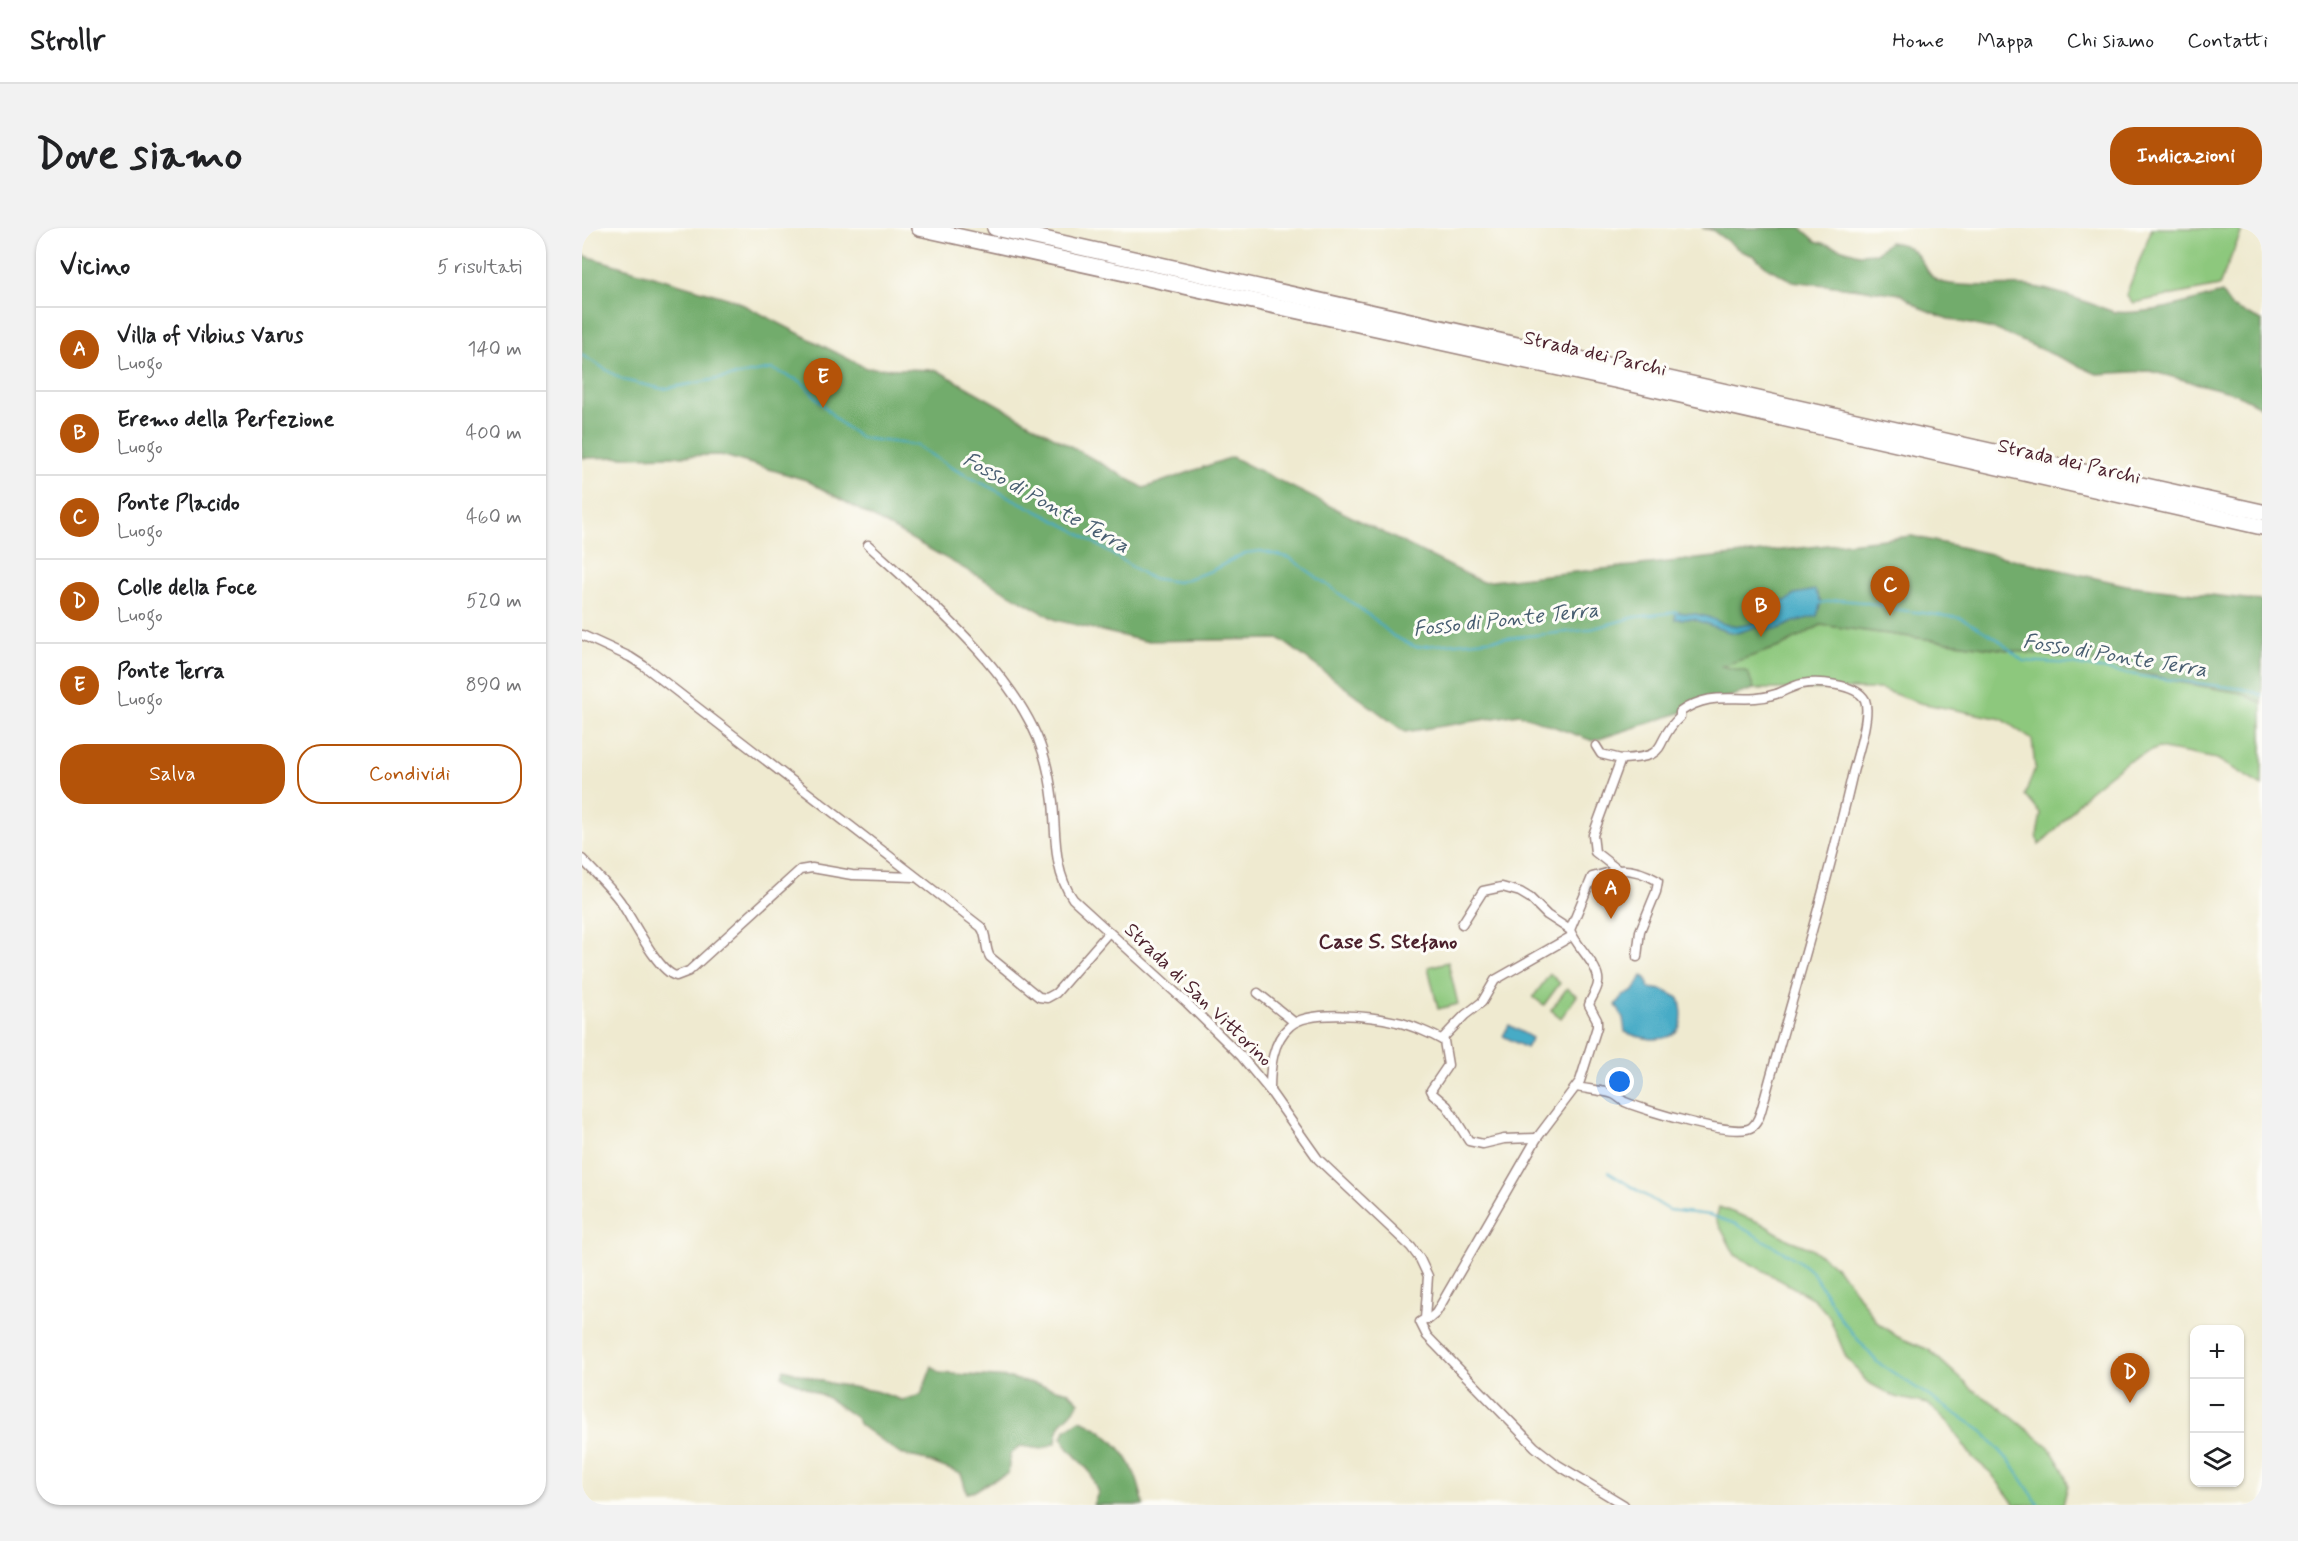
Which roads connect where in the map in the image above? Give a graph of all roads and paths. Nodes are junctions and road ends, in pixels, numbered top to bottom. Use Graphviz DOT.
graph roads {
  1 [pos="919,228"];
  2 [pos="995,228"];
  3 [pos="2262,512"];
  4 [pos="2262,527"];
  5 [pos="868,545"];
  6 [pos="582,635"];
  7 [pos="1596,746"];
  8 [pos="1622,759"];
  9 [pos="582,859"];
  10 [pos="1618,870"];
  11 [pos="916,877"];
  12 [pos="1462,924"];
  13 [pos="1109,932"];
  14 [pos="1571,933"];
  15 [pos="1637,957"];
  16 [pos="1258,993"];
  17 [pos="1294,1022"];
  18 [pos="1442,1039"];
  19 [pos="1577,1087"];
  20 [pos="1270,1090"];
  21 [pos="1537,1138"];
  22 [pos="1425,1319"];
  23 [pos="1623,1505"];
  1 -- 4 [label="highway, Strada dei Parchi"];
  2 -- 3 [label="highway, Strada dei Parchi"];
  5 -- 13 [label="street, Strada di San Vittorino"];
  6 -- 11 [label="street"];
  7 -- 8 [label="street"];
  8 -- 10 [label="street"];
  8 -- 19 [label="street"];
  9 -- 11 [label="street"];
  10 -- 14 [label="street"];
  10 -- 15 [label="street"];
  11 -- 13 [label="street"];
  12 -- 14 [label="street"];
  13 -- 20 [label="street, Strada di San Vittorino"];
  14 -- 18 [label="street"];
  14 -- 19 [label="street"];
  16 -- 17 [label="street"];
  17 -- 18 [label="street"];
  17 -- 20 [label="street"];
  18 -- 21 [label="street"];
  19 -- 21 [label="street"];
  20 -- 22 [label="street, Strada di San Vittorino"];
  21 -- 22 [label="street"];
  22 -- 23 [label="street, Strada di San Vittorino"];
}
